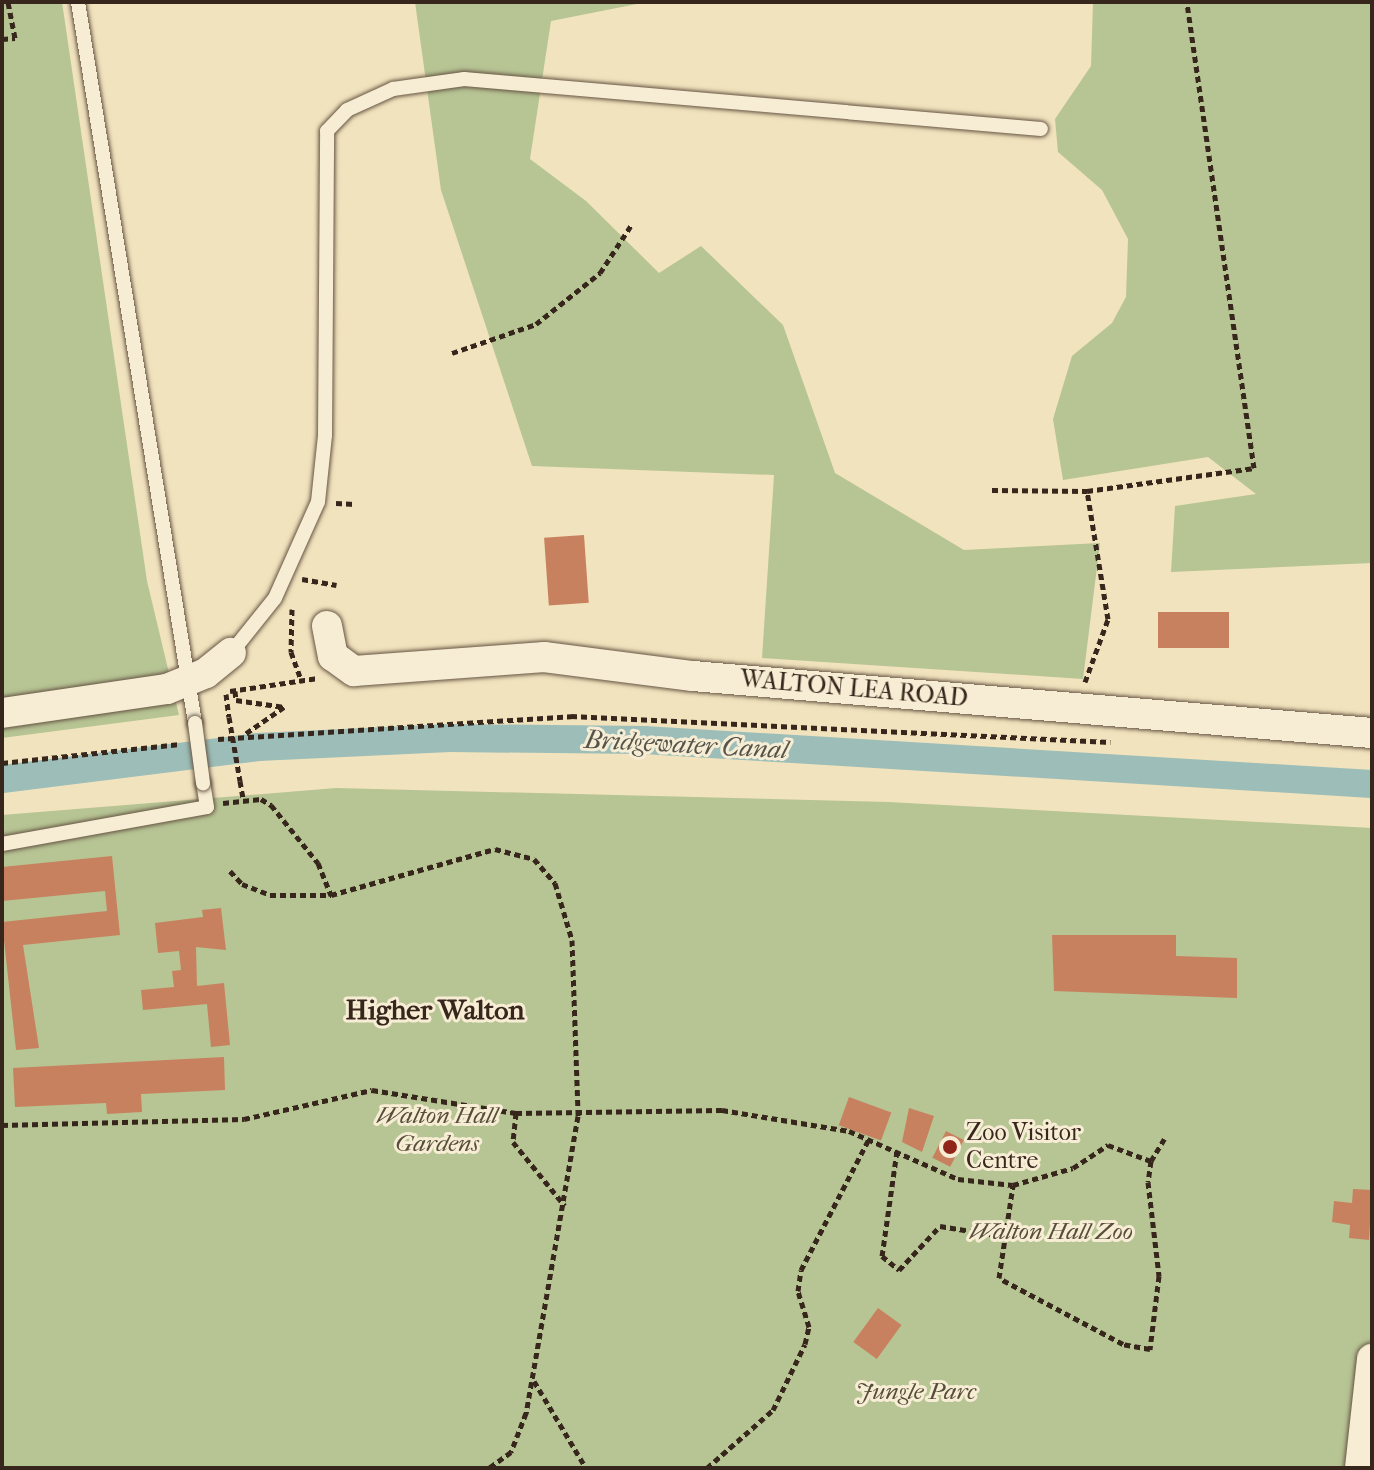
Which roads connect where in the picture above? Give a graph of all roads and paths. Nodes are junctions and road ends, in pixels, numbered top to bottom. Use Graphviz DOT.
graph roads {
  1 [pos="8,2"];
  2 [pos="78,2"];
  3 [pos="1187,2"];
  4 [pos="2,39"];
  5 [pos="1041,129"];
  6 [pos="632,224"];
  7 [pos="452,353"];
  8 [pos="992,490"];
  9 [pos="1087,491"];
  10 [pos="288,574"];
  11 [pos="308,581"];
  12 [pos="336,585"];
  13 [pos="327,626"];
  14 [pos="231,653"];
  15 [pos="339,664"];
  16 [pos="302,682"];
  17 [pos="193,688"];
  18 [pos="235,691"];
  19 [pos="225,692"];
  20 [pos="1077,706"];
  21 [pos="2,713"];
  22 [pos="1372,733"];
  23 [pos="242,736"];
  24 [pos="204,741"];
  25 [pos="191,743"];
  26 [pos="1120,743"];
  27 [pos="2,763"];
  28 [pos="243,798"];
  29 [pos="207,807"];
  30 [pos="2,844"];
  31 [pos="230,871"];
  32 [pos="331,895"];
  33 [pos="516,1113"];
  34 [pos="578,1116"];
  35 [pos="2,1125"];
  36 [pos="869,1139"];
  37 [pos="1164,1139"];
  38 [pos="897,1151"];
  39 [pos="1151,1161"];
  40 [pos="1013,1185"];
  41 [pos="566,1207"];
  42 [pos="1001,1236"];
  43 [pos="1372,1359"];
  44 [pos="533,1381"];
  45 [pos="1368,1426"];
  46 [pos="489,1468"];
  47 [pos="586,1468"];
  48 [pos="707,1468"];
  49 [pos="1360,1468"];
  1 -- 4 [label="path"];
  2 -- 17 [label="lane"];
  3 -- 9 [label="path"];
  5 -- 10 [label="lane"];
  6 -- 7 [label="path"];
  8 -- 9 [label="path"];
  9 -- 20 [label="path"];
  10 -- 11 [label="path"];
  10 -- 14 [label="lane"];
  11 -- 12 [label="path"];
  11 -- 16 [label="path"];
  13 -- 15 [label="street"];
  14 -- 17 [label="street"];
  15 -- 16 [label="path"];
  15 -- 20 [label="street, WALTON LEA ROAD"];
  16 -- 18 [label="path"];
  17 -- 19 [label="path"];
  17 -- 21 [label="street"];
  17 -- 29 [label="lane, bridge"];
  18 -- 19 [label="path"];
  18 -- 23 [label="path"];
  19 -- 28 [label="path, bridge"];
  20 -- 22 [label="street, WALTON LEA ROAD"];
  23 -- 24 [label="path"];
  23 -- 26 [label="path"];
  25 -- 27 [label="path"];
  28 -- 29 [label="path"];
  28 -- 32 [label="path"];
  29 -- 30 [label="lane"];
  31 -- 32 [label="path"];
  32 -- 34 [label="path"];
  33 -- 34 [label="path"];
  33 -- 35 [label="path"];
  33 -- 41 [label="path"];
  34 -- 36 [label="path"];
  34 -- 41 [label="path"];
  36 -- 38 [label="path"];
  36 -- 48 [label="path"];
  37 -- 39 [label="path"];
  38 -- 40 [label="path"];
  38 -- 42 [label="path"];
  39 -- 40 [label="path"];
  39 -- 42 [label="path"];
  40 -- 42 [label="path"];
  41 -- 44 [label="path"];
  43 -- 45 [label="street"];
  44 -- 46 [label="path"];
  44 -- 47 [label="path"];
  45 -- 49 [label="street"];
}
